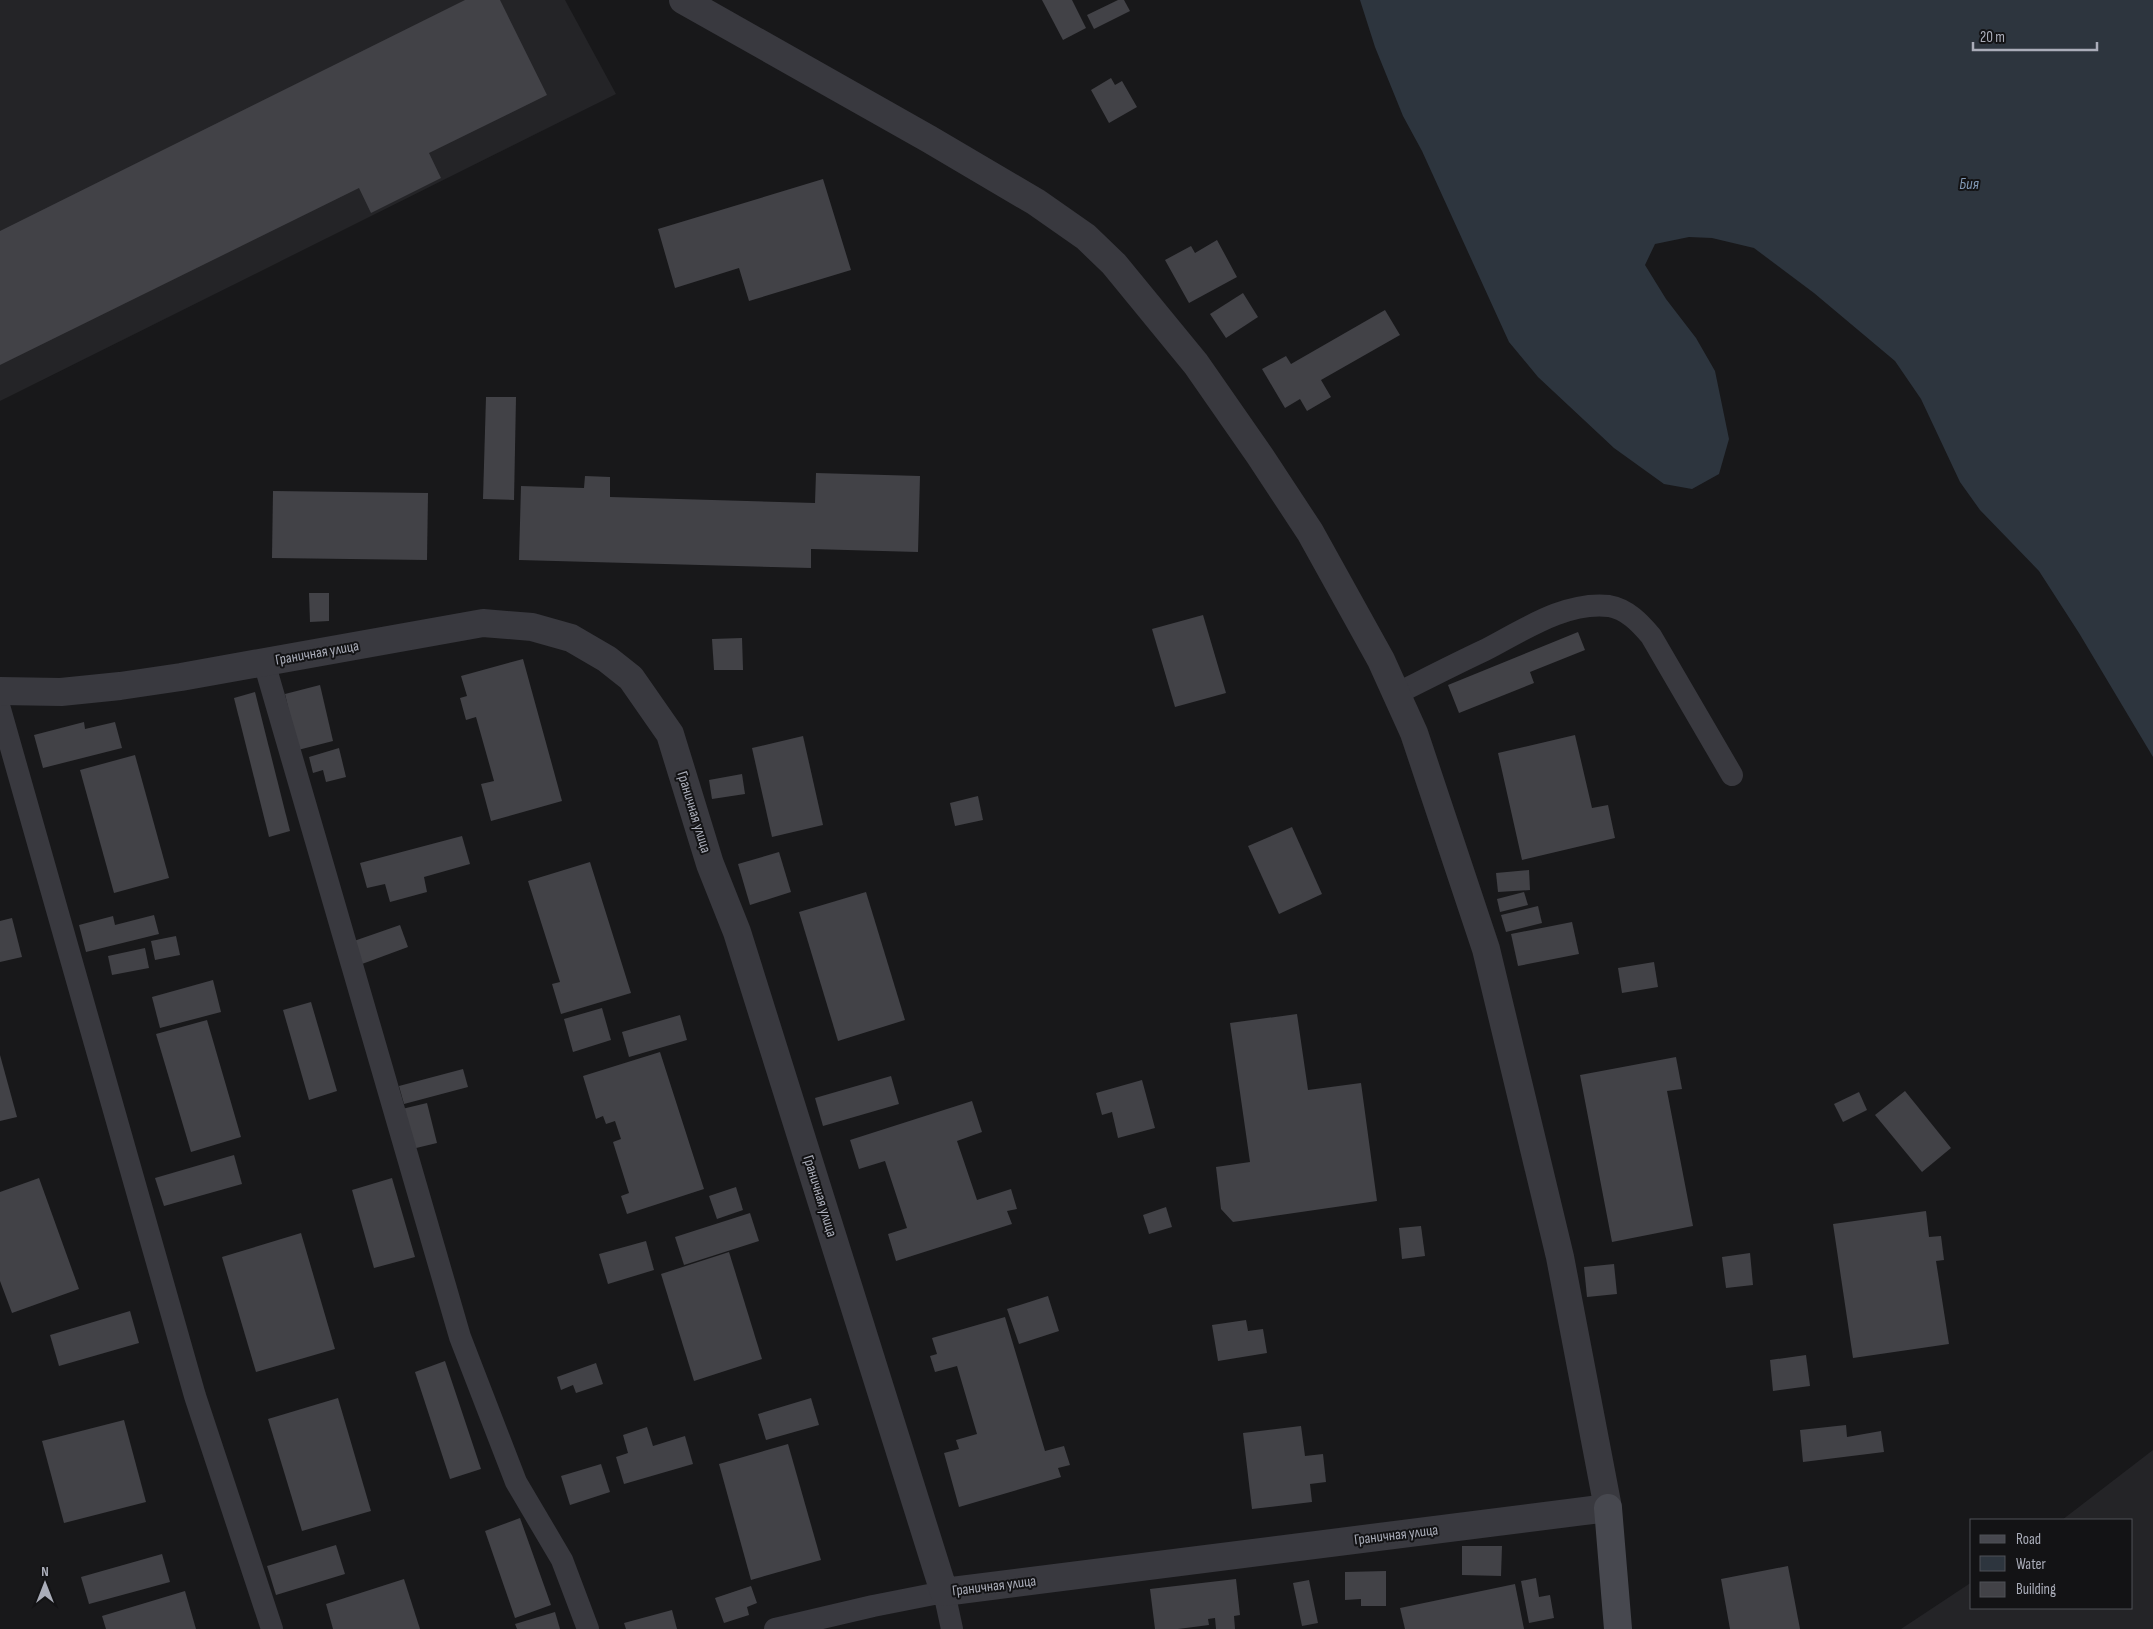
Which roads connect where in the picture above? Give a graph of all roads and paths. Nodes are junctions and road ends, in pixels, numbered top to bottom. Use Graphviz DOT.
graph roads {
  1 [pos="683,0"];
  2 [pos="264,662"];
  3 [pos="0,691"];
  4 [pos="1396,694"];
  5 [pos="0,708"];
  6 [pos="1732,775"];
  7 [pos="1608,1508"];
  8 [pos="944,1592"];
  9 [pos="272,1629"];
  10 [pos="588,1629"];
  11 [pos="775,1629"];
  12 [pos="952,1629"];
  13 [pos="1618,1629"];
  1 -- 4 [label="street"];
  2 -- 3 [label="street, Граничная улица"];
  2 -- 8 [label="street, Граничная улица"];
  2 -- 10 [label="lane"];
  4 -- 6 [label="lane"];
  4 -- 7 [label="street"];
  5 -- 9 [label="lane"];
  7 -- 8 [label="street, Граничная улица"];
  7 -- 13 [label="street"];
  8 -- 11 [label="lane"];
  8 -- 12 [label="lane"];
}
